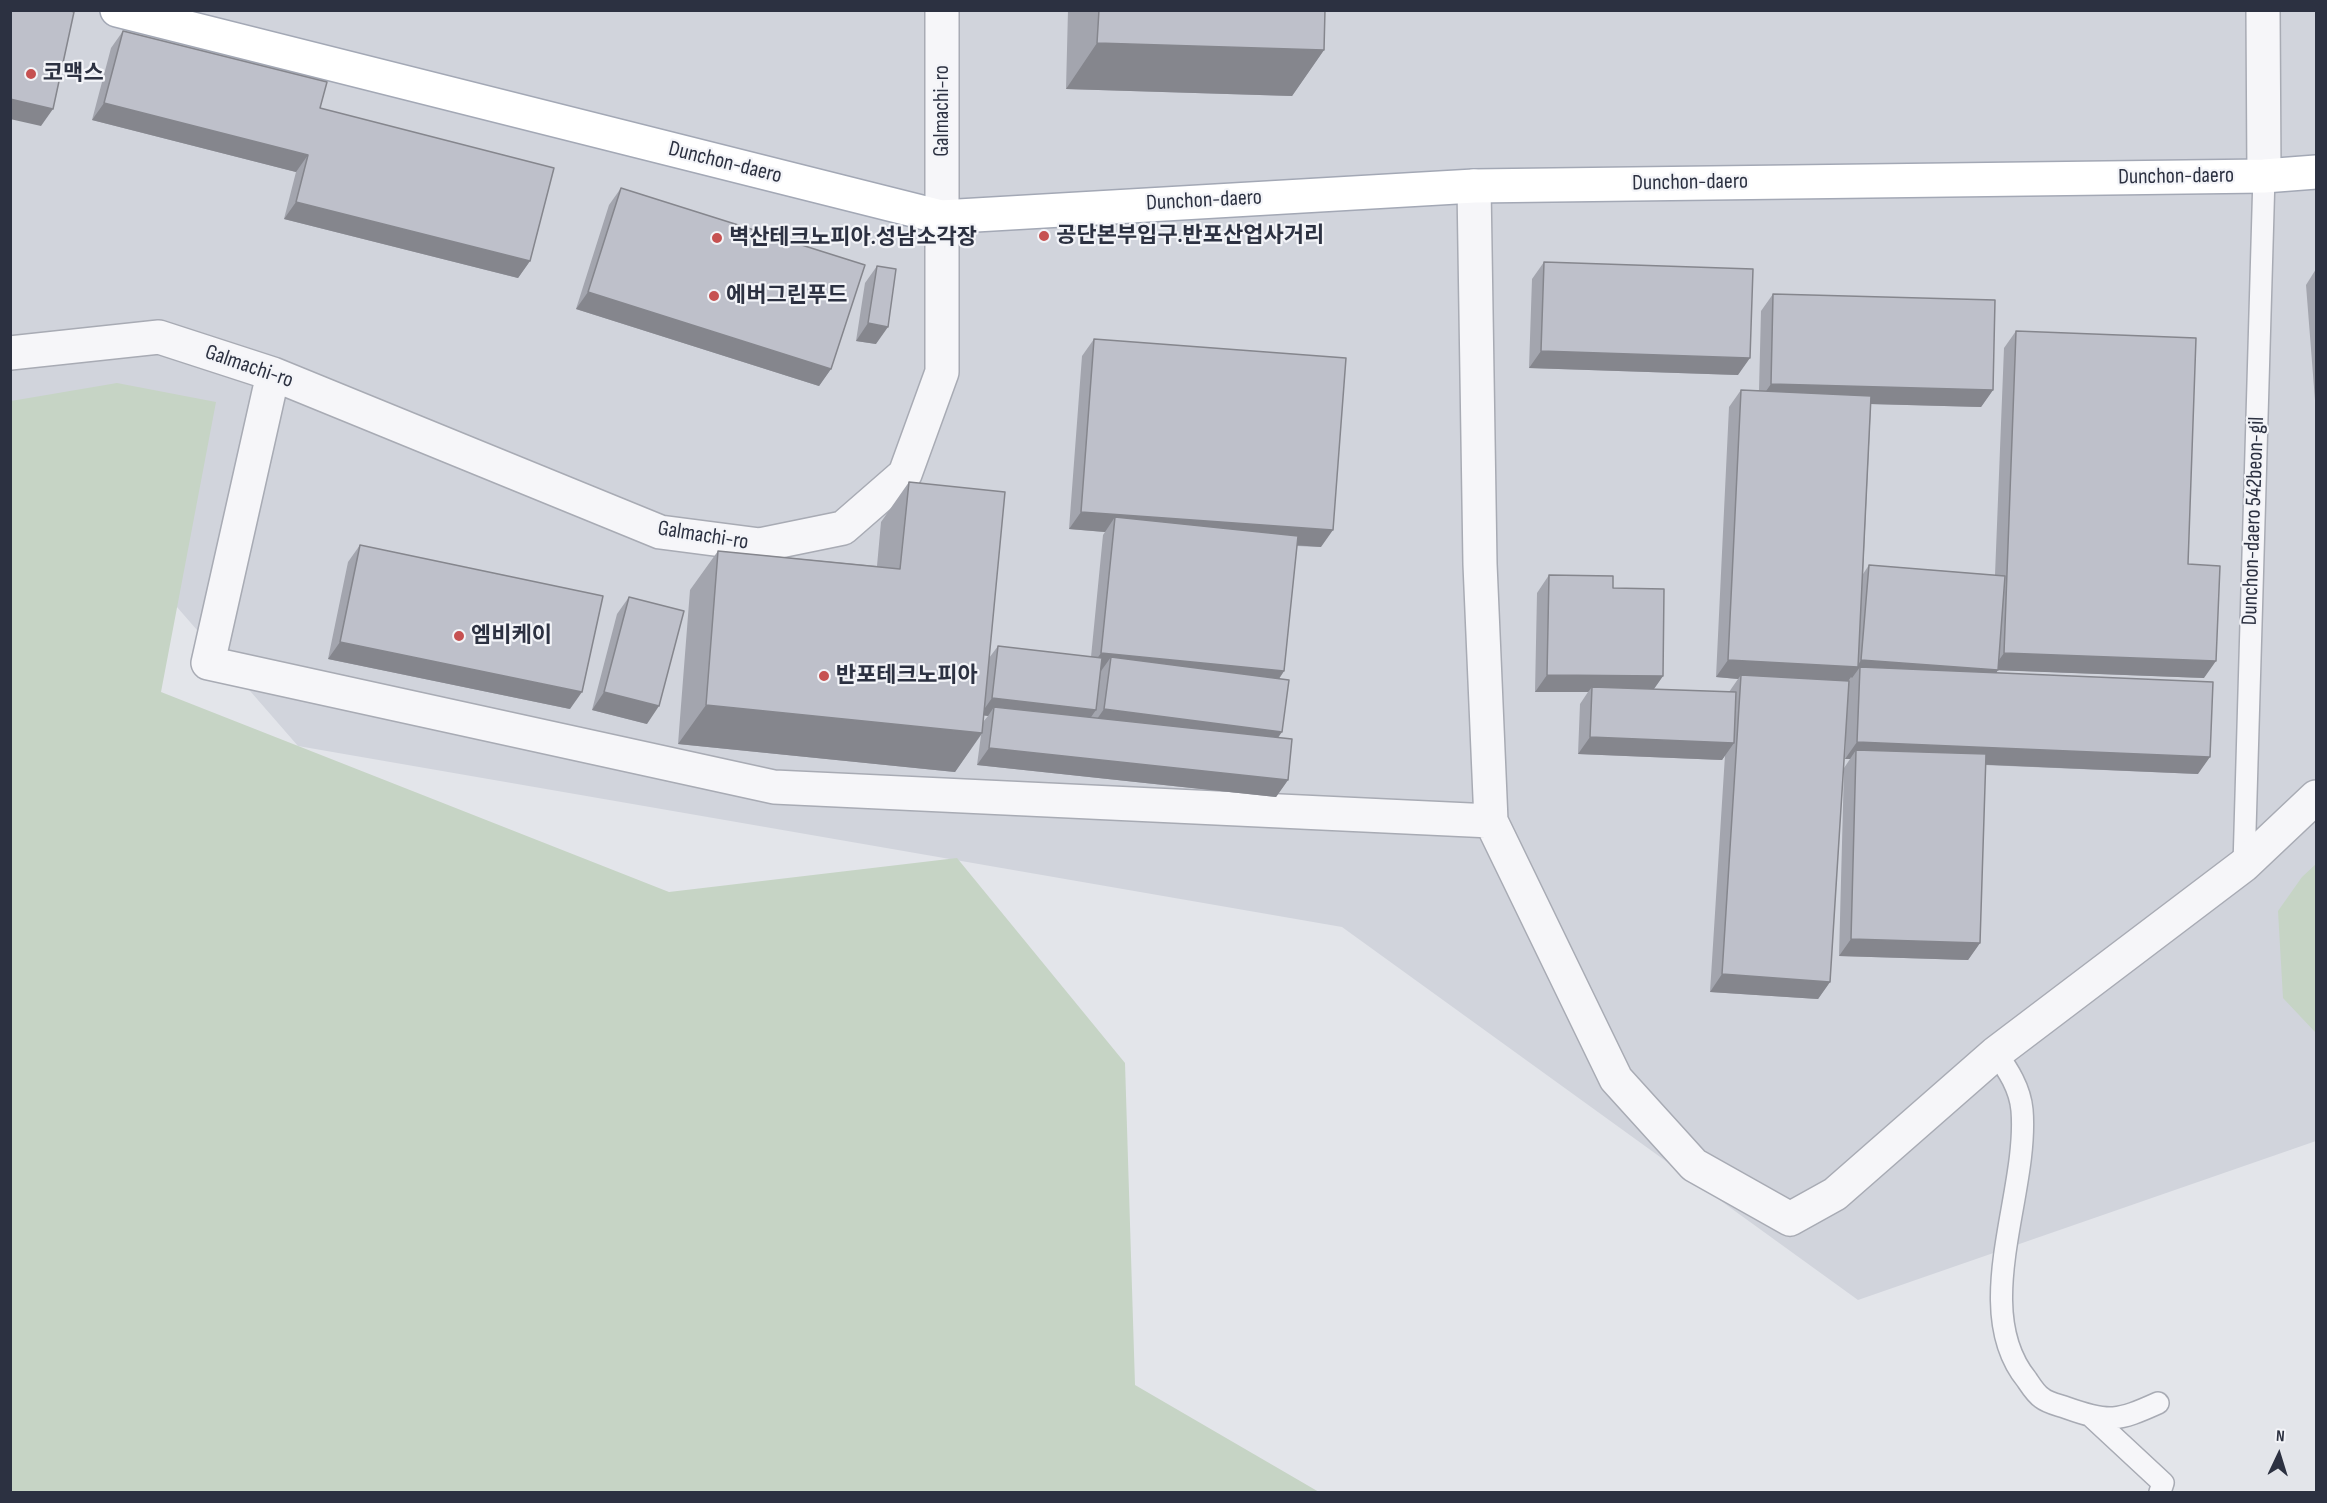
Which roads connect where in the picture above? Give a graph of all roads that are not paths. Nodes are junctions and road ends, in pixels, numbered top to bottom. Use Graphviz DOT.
graph roads {
  1 [pos="117,10"];
  2 [pos="942,10"];
  3 [pos="2263,10"];
  4 [pos="2316,172"];
  5 [pos="2264,176"];
  6 [pos="1474,186"];
  7 [pos="941,217"];
  8 [pos="10,353"];
  9 [pos="273,374"];
  10 [pos="2316,796"];
  11 [pos="1491,821"];
  12 [pos="2244,865"];
  13 [pos="1996,1053"];
  14 [pos="2158,1403"];
  15 [pos="2092,1417"];
  16 [pos="2160,1492"];
  1 -- 7 [label="main road, Dunchon-daero"];
  2 -- 7 [label="street, Galmachi-ro"];
  3 -- 5 [label="street"];
  4 -- 5 [label="main road, Dunchon-daero"];
  5 -- 6 [label="main road, Dunchon-daero"];
  5 -- 12 [label="lane, Dunchon-daero 542beon-gil"];
  6 -- 7 [label="main road, Dunchon-daero"];
  6 -- 11 [label="street"];
  7 -- 9 [label="street, Galmachi-ro"];
  8 -- 9 [label="street, Galmachi-ro"];
  9 -- 11 [label="street"];
  10 -- 12 [label="street"];
  11 -- 13 [label="street"];
  12 -- 13 [label="street"];
  13 -- 15 [label="lane"];
  14 -- 15 [label="lane"];
  15 -- 16 [label="lane"];
}
